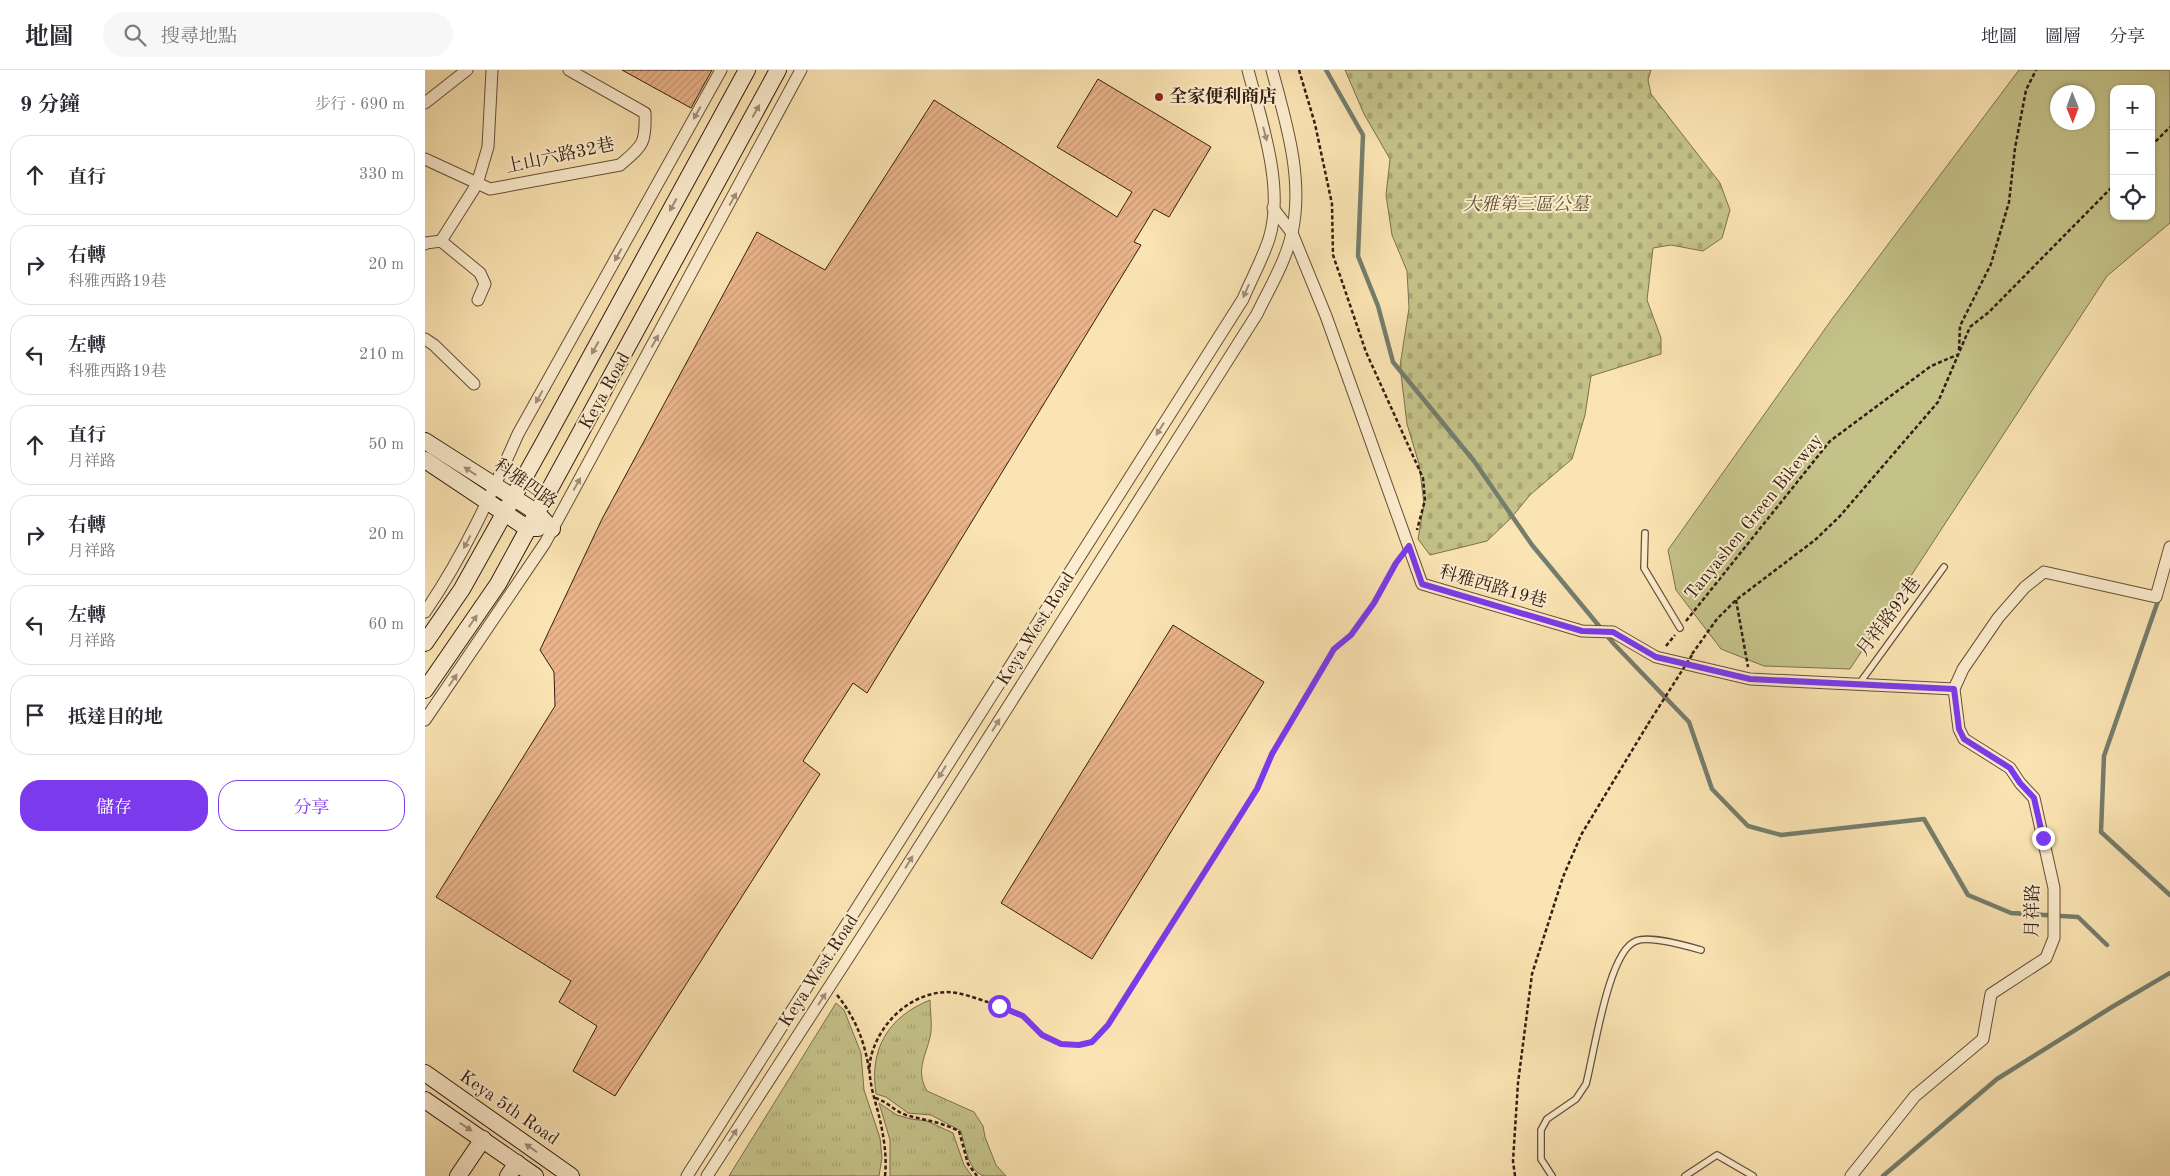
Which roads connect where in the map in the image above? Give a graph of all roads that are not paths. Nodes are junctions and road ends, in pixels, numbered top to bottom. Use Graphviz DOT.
graph roads {
  1 [pos="467,70"];
  2 [pos="492,70"];
  3 [pos="569,70"];
  4 [pos="721,70"];
  5 [pos="747,70"];
  6 [pos="778,70"];
  7 [pos="801,70"];
  8 [pos="1248,70"];
  9 [pos="1272,70"];
  10 [pos="425,103"];
  11 [pos="425,159"];
  12 [pos="477,184"];
  13 [pos="1273,208"];
  14 [pos="1292,233"];
  15 [pos="441,242"];
  16 [pos="425,243"];
  17 [pos="478,300"];
  18 [pos="425,339"];
  19 [pos="474,384"];
  20 [pos="425,442"];
  21 [pos="425,460"];
  22 [pos="491,495"];
  23 [pos="511,498"];
  24 [pos="536,512"];
  25 [pos="503,513"];
  26 [pos="527,528"];
  27 [pos="552,529"];
  28 [pos="1645,533"];
  29 [pos="2170,547"];
  30 [pos="1944,567"];
  31 [pos="425,612"];
  32 [pos="1680,628"];
  33 [pos="425,643"];
  34 [pos="1859,684"];
  35 [pos="1954,689"];
  36 [pos="425,690"];
  37 [pos="425,720"];
  38 [pos="1701,950"];
  39 [pos="425,1073"];
  40 [pos="425,1100"];
  41 [pos="483,1139"];
  42 [pos="513,1169"];
  43 [pos="458,1176"];
  44 [pos="535,1176"];
  45 [pos="571,1176"];
  46 [pos="687,1176"];
  47 [pos="707,1176"];
  48 [pos="1552,1176"];
  49 [pos="1685,1176"];
  50 [pos="1753,1176"];
  51 [pos="1851,1176"];
  1 -- 10 [label="street"];
  2 -- 12 [label="street"];
  3 -- 12 [label="street, 上山六路32巷"];
  4 -- 22 [label="street, one-way"];
  5 -- 23 [label="street, Keya Road, one-way"];
  24 -- 6 [label="street, Keya Road, one-way"];
  27 -- 7 [label="street, Keya Road, one-way"];
  8 -- 13 [label="street, Keya West Road, one-way"];
  9 -- 14 [label="street, Keya West Road"];
  11 -- 12 [label="street, 上山六路32巷"];
  12 -- 15 [label="street"];
  13 -- 14 [label="street, 科雅西路19巷"];
  13 -- 46 [label="street, Keya West Road, one-way"];
  14 -- 34 [label="street, 科雅西路19巷"];
  47 -- 14 [label="street, Keya West Road, one-way"];
  15 -- 16 [label="street"];
  15 -- 17 [label="street"];
  18 -- 19 [label="street"];
  22 -- 20 [label="street, 科雅四路, one-way"];
  21 -- 22 [label="street, 科雅四路"];
  22 -- 23 [label="street, 科雅四路"];
  22 -- 25 [label="street, 科雅四路"];
  22 -- 31 [label="street, one-way"];
  23 -- 24 [label="street, 科雅四路"];
  23 -- 25 [label="street, Keya Road"];
  24 -- 26 [label="street, Keya Road"];
  24 -- 27 [label="street, 科雅四路"];
  25 -- 26 [label="street, 科雅四路"];
  25 -- 33 [label="street, Keya Road"];
  26 -- 27 [label="street, 科雅四路"];
  36 -- 26 [label="street, Keya Road, one-way"];
  37 -- 27 [label="street, Keya Road, one-way"];
  28 -- 32 [label="lane"];
  29 -- 35 [label="street"];
  30 -- 34 [label="lane, 月祥路92巷"];
  34 -- 35 [label="street"];
  35 -- 51 [label="street, 月祥路"];
  38 -- 48 [label="lane"];
  45 -- 39 [label="street, Keya 5th Road, one-way"];
  40 -- 41 [label="street, one-way"];
  41 -- 42 [label="street"];
  41 -- 43 [label="street"];
  42 -- 44 [label="street"];
  49 -- 50 [label="lane"];
}
